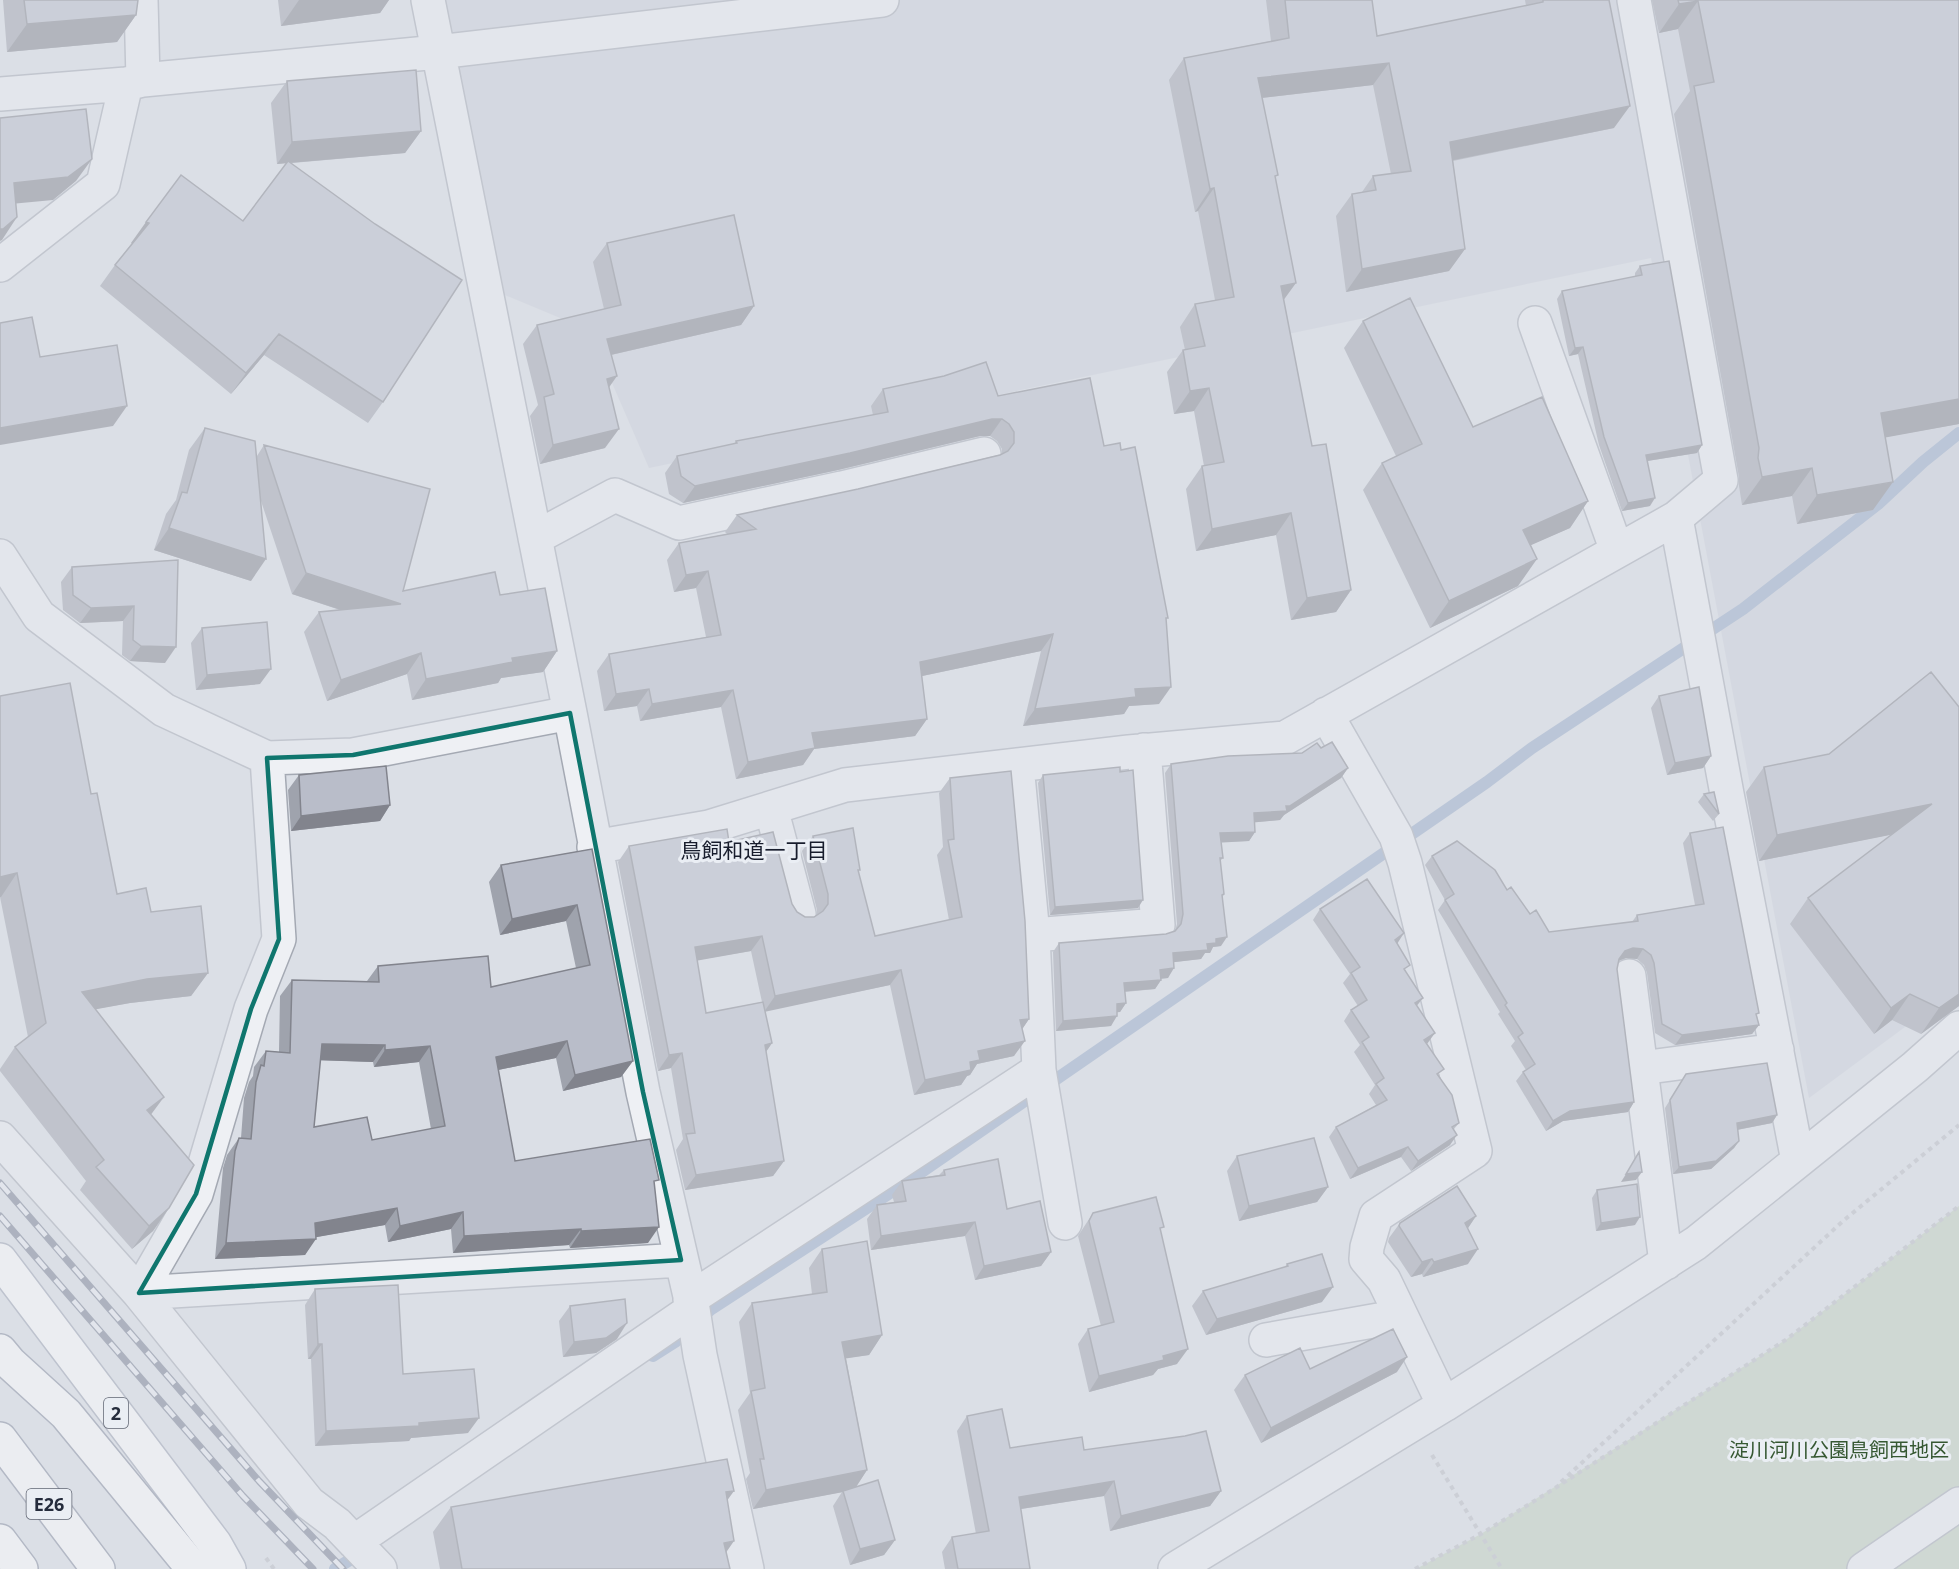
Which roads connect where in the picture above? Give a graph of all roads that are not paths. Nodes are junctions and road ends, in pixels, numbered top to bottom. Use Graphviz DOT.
graph roads {
  1 [pos="141,0"];
  2 [pos="428,0"];
  3 [pos="882,0"];
  4 [pos="1634,0"];
  5 [pos="849,2"];
  6 [pos="438,52"];
  7 [pos="134,82"];
  8 [pos="0,94"];
  9 [pos="0,265"];
  10 [pos="1535,323"];
  11 [pos="984,454"];
  12 [pos="1676,518"];
  13 [pos="535,538"];
  14 [pos="1617,551"];
  15 [pos="0,556"];
  16 [pos="570,713"];
  17 [pos="1326,714"];
  18 [pos="1144,750"];
  19 [pos="267,758"];
  20 [pos="1017,765"];
  21 [pos="771,808"];
  22 [pos="594,847"];
  23 [pos="798,914"];
  24 [pos="1033,935"];
  25 [pos="1629,976"];
  26 [pos="1959,1028"];
  27 [pos="1777,1050"];
  28 [pos="1641,1068"];
  29 [pos="1041,1085"];
  30 [pos="0,1138"];
  31 [pos="1798,1161"];
  32 [pos="1065,1223"];
  33 [pos="0,1260"];
  34 [pos="681,1260"];
  35 [pos="1666,1263"];
  36 [pos="138,1293"];
  37 [pos="692,1304"];
  38 [pos="1401,1316"];
  39 [pos="1266,1340"];
  40 [pos="0,1351"];
  41 [pos="1444,1405"];
  42 [pos="0,1439"];
  43 [pos="1959,1504"];
  44 [pos="346,1533"];
  45 [pos="0,1541"];
  46 [pos="21,1569"];
  47 [pos="98,1569"];
  48 [pos="196,1569"];
  49 [pos="230,1569"];
  50 [pos="380,1569"];
  51 [pos="747,1569"];
  52 [pos="1175,1569"];
  53 [pos="1864,1569"];
  1 -- 7 [label="street"];
  2 -- 6 [label="street"];
  3 -- 5 [label="street"];
  4 -- 12 [label="street"];
  5 -- 6 [label="street"];
  6 -- 7 [label="street"];
  6 -- 13 [label="street"];
  7 -- 8 [label="street"];
  7 -- 9 [label="street"];
  10 -- 14 [label="street"];
  11 -- 13 [label="street"];
  12 -- 14 [label="street"];
  12 -- 27 [label="street"];
  13 -- 16 [label="street"];
  14 -- 17 [label="street"];
  15 -- 19 [label="street"];
  16 -- 19 [label="street"];
  16 -- 22 [label="street"];
  17 -- 18 [label="street"];
  17 -- 38 [label="street"];
  18 -- 20 [label="street"];
  18 -- 24 [label="street"];
  19 -- 36 [label="street"];
  20 -- 21 [label="street"];
  20 -- 24 [label="street"];
  21 -- 22 [label="street"];
  21 -- 23 [label="street"];
  22 -- 34 [label="street"];
  24 -- 29 [label="street"];
  25 -- 28 [label="street"];
  26 -- 31 [label="street"];
  27 -- 28 [label="street"];
  27 -- 31 [label="street"];
  28 -- 35 [label="street"];
  29 -- 32 [label="street"];
  29 -- 37 [label="street"];
  30 -- 36 [label="street"];
  31 -- 35 [label="street"];
  33 -- 49 [label="main road, 2"];
  34 -- 36 [label="street"];
  34 -- 37 [label="street"];
  35 -- 41 [label="street"];
  36 -- 44 [label="street"];
  37 -- 44 [label="street"];
  37 -- 51 [label="street"];
  38 -- 39 [label="street"];
  38 -- 41 [label="street"];
  40 -- 48 [label="main road"];
  41 -- 52 [label="street"];
  42 -- 47 [label="main road, E26"];
  43 -- 53 [label="street"];
  44 -- 50 [label="street"];
  45 -- 46 [label="main road"];
}
